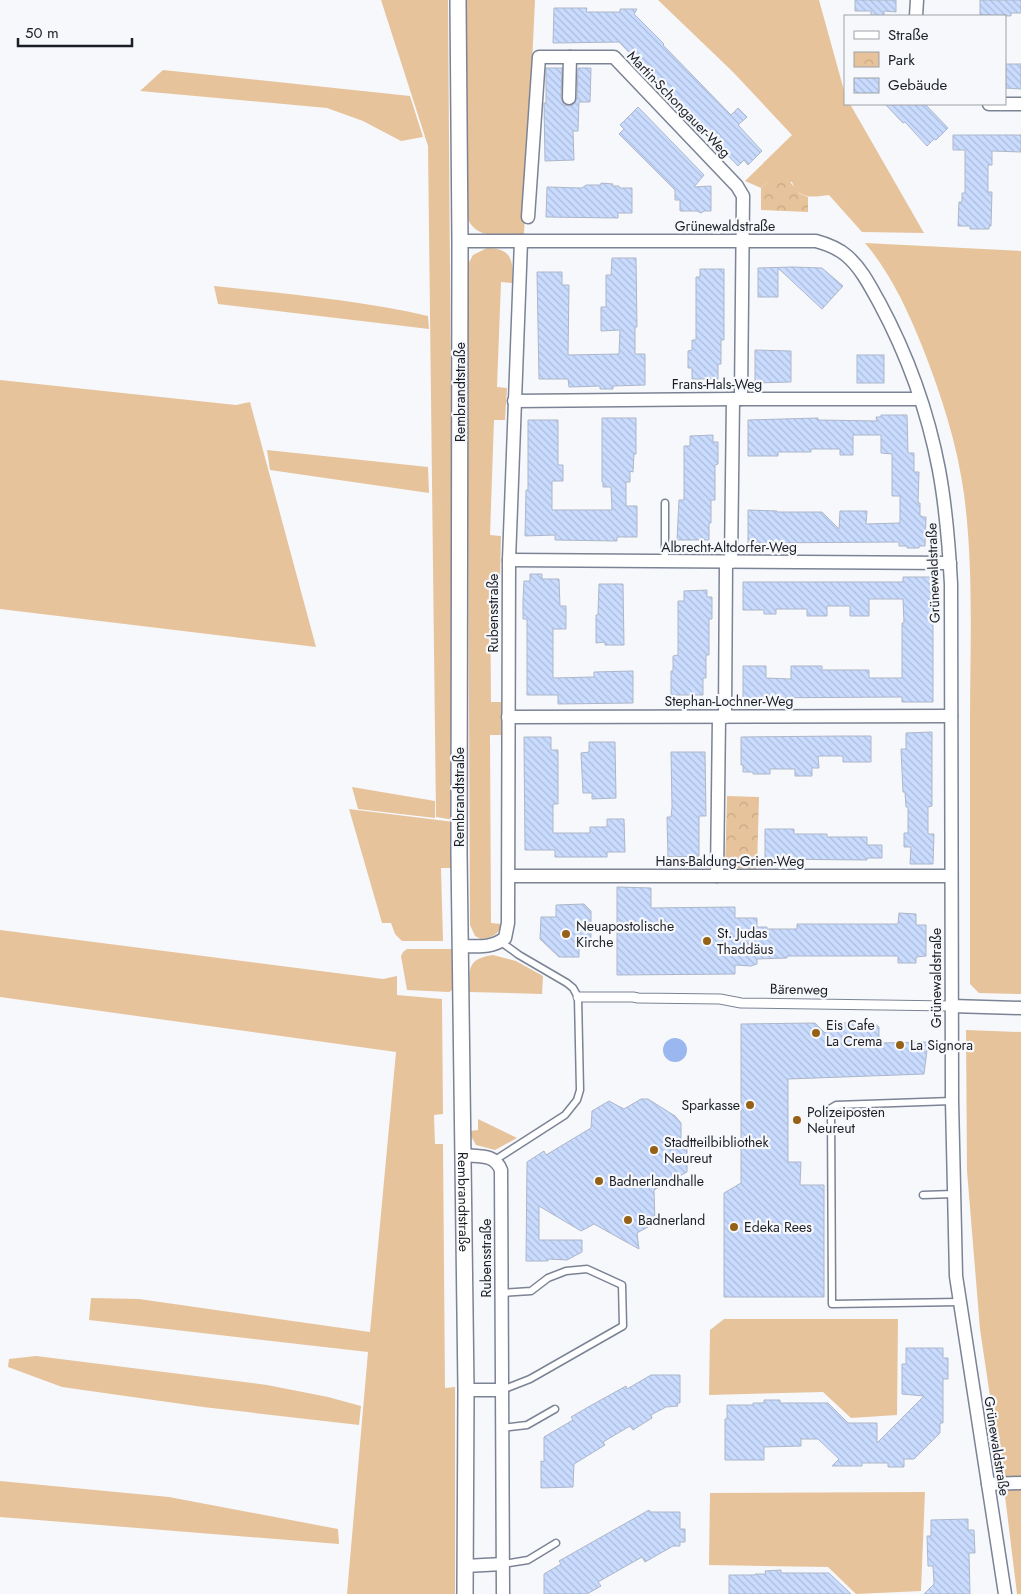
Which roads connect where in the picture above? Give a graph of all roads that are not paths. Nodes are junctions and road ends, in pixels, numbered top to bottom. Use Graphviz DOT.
graph roads {
  1 [pos="458,0"];
  2 [pos="917,0"];
  3 [pos="916,15"];
  4 [pos="570,57"];
  5 [pos="569,98"];
  6 [pos="1006,104"];
  7 [pos="1021,104"];
  8 [pos="528,217"];
  9 [pos="742,240"];
  10 [pos="460,241"];
  11 [pos="521,241"];
  12 [pos="737,399"];
  13 [pos="920,399"];
  14 [pos="514,401"];
  15 [pos="665,503"];
  16 [pos="509,560"];
  17 [pos="665,562"];
  18 [pos="729,562"];
  19 [pos="950,563"];
  20 [pos="951,716"];
  21 [pos="508,717"];
  22 [pos="722,717"];
  23 [pos="509,876"];
  24 [pos="717,876"];
  25 [pos="951,876"];
  26 [pos="501,942"];
  27 [pos="460,946"];
  28 [pos="578,997"];
  29 [pos="951,1006"];
  30 [pos="1021,1008"];
  31 [pos="952,1101"];
  32 [pos="463,1155"];
  33 [pos="495,1160"];
  34 [pos="954,1194"];
  35 [pos="923,1195"];
  36 [pos="502,1293"];
  37 [pos="959,1302"];
  38 [pos="466,1390"];
  39 [pos="502,1390"];
  40 [pos="554,1409"];
  41 [pos="502,1428"];
  42 [pos="1021,1483"];
  43 [pos="988,1484"];
  44 [pos="556,1543"];
  45 [pos="503,1564"];
  46 [pos="465,1566"];
  47 [pos="464,1594"];
  48 [pos="503,1594"];
  49 [pos="1005,1594"];
  1 -- 10 [label="street, Rembrandtstraße"];
  2 -- 3 [label="street"];
  4 -- 5 [label="street"];
  4 -- 8 [label="street, Martin-Schongauer-Weg"];
  4 -- 9 [label="street, Martin-Schongauer-Weg"];
  6 -- 7 [label="street"];
  9 -- 11 [label="street, Grünewaldstraße"];
  9 -- 12 [label="street, Martin-Schongauer-Weg"];
  9 -- 13 [label="street, Grünewaldstraße"];
  10 -- 11 [label="street, Grünewaldstraße"];
  10 -- 27 [label="street, Rembrandtstraße"];
  11 -- 14 [label="street, Rubensstraße"];
  12 -- 13 [label="street, Frans-Hals-Weg"];
  12 -- 14 [label="street, Frans-Hals-Weg"];
  12 -- 18 [label="street, Martin-Schongauer-Weg"];
  13 -- 19 [label="street, Grünewaldstraße"];
  14 -- 16 [label="street, Rubensstraße"];
  15 -- 17 [label="lane"];
  16 -- 17 [label="street, Albrecht-Altdorfer-Weg"];
  16 -- 21 [label="street, Rubensstraße"];
  17 -- 18 [label="street, Albrecht-Altdorfer-Weg"];
  18 -- 19 [label="street, Albrecht-Altdorfer-Weg"];
  18 -- 22 [label="street, Martin-Schongauer-Weg"];
  19 -- 20 [label="street, Grünewaldstraße"];
  20 -- 22 [label="street, Stephan-Lochner-Weg"];
  20 -- 25 [label="street, Grünewaldstraße"];
  21 -- 22 [label="street, Stephan-Lochner-Weg"];
  21 -- 23 [label="street, Rubensstraße"];
  22 -- 24 [label="street, Martin-Schongauer-Weg"];
  23 -- 24 [label="street, Hans-Baldung-Grien-Weg"];
  23 -- 26 [label="street, Rubensstraße"];
  24 -- 25 [label="street, Hans-Baldung-Grien-Weg"];
  25 -- 29 [label="street, Grünewaldstraße"];
  26 -- 27 [label="street"];
  26 -- 28 [label="lane"];
  27 -- 32 [label="street, Rembrandtstraße"];
  28 -- 29 [label="street, Bärenweg"];
  28 -- 33 [label="lane"];
  29 -- 30 [label="street, Bärenweg"];
  29 -- 31 [label="street, Grünewaldstraße"];
  31 -- 34 [label="street, Grünewaldstraße"];
  31 -- 37 [label="lane"];
  32 -- 33 [label="street"];
  32 -- 38 [label="street, Rembrandtstraße"];
  33 -- 36 [label="street, Rubensstraße"];
  34 -- 35 [label="lane"];
  34 -- 37 [label="street, Grünewaldstraße"];
  36 -- 39 [label="street, Rubensstraße"];
  36 -- 39 [label="lane"];
  37 -- 43 [label="street, Grünewaldstraße"];
  38 -- 39 [label="street"];
  38 -- 46 [label="street, Rembrandtstraße"];
  39 -- 41 [label="street, Rubensstraße"];
  40 -- 41 [label="lane"];
  41 -- 45 [label="street, Rubensstraße"];
  42 -- 43 [label="street"];
  43 -- 49 [label="street, Grünewaldstraße"];
  44 -- 45 [label="lane"];
  45 -- 46 [label="street"];
  45 -- 48 [label="street, Rubensstraße"];
  46 -- 47 [label="street, Rembrandtstraße"];
}
